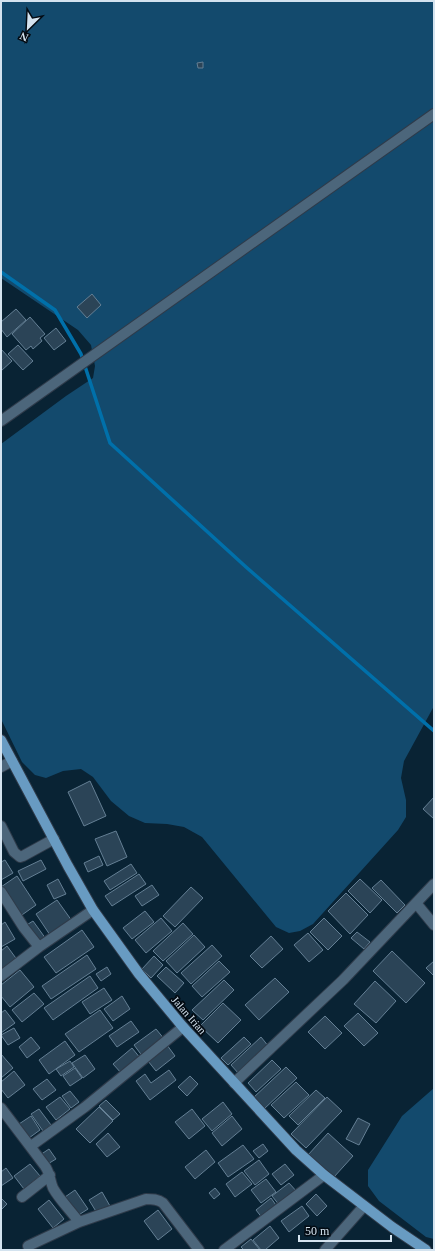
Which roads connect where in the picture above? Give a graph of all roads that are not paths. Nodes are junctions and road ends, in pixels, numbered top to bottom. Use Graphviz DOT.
graph roads {
  1 [pos="434,114"];
  2 [pos="1,421"];
  3 [pos="1,740"];
  4 [pos="12,761"];
  5 [pos="1,768"];
  6 [pos="1,826"];
  7 [pos="54,839"];
  8 [pos="434,884"];
  9 [pos="1,892"];
  10 [pos="416,903"];
  11 [pos="93,910"];
  12 [pos="434,925"];
  13 [pos="39,947"];
  14 [pos="1,976"];
  15 [pos="183,1027"];
  16 [pos="234,1083"];
  17 [pos="1,1108"];
  18 [pos="31,1146"];
  19 [pos="50,1175"];
  20 [pos="324,1175"];
  21 [pos="22,1197"];
  22 [pos="364,1206"];
  23 [pos="79,1222"];
  24 [pos="28,1246"];
  25 [pos="200,1250"];
  26 [pos="224,1250"];
  27 [pos="325,1250"];
  28 [pos="426,1250"];
  1 -- 2 [label="street"];
  3 -- 4 [label="main road, Jalan Irian"];
  4 -- 5 [label="street"];
  4 -- 7 [label="main road, Jalan Irian"];
  6 -- 7 [label="street"];
  7 -- 11 [label="main road, Jalan Irian"];
  8 -- 10 [label="street"];
  9 -- 13 [label="street"];
  10 -- 12 [label="street"];
  10 -- 16 [label="street"];
  11 -- 13 [label="street"];
  11 -- 15 [label="main road, Jalan Irian"];
  13 -- 14 [label="street"];
  15 -- 16 [label="main road, Jalan Irian"];
  15 -- 18 [label="street"];
  16 -- 20 [label="main road, Jalan Irian"];
  17 -- 18 [label="street"];
  18 -- 19 [label="street"];
  19 -- 21 [label="street"];
  19 -- 23 [label="street"];
  20 -- 22 [label="main road, Jalan Irian"];
  20 -- 26 [label="street"];
  22 -- 27 [label="street"];
  22 -- 28 [label="main road, Jalan Irian"];
  23 -- 24 [label="street"];
  23 -- 25 [label="street"];
}
